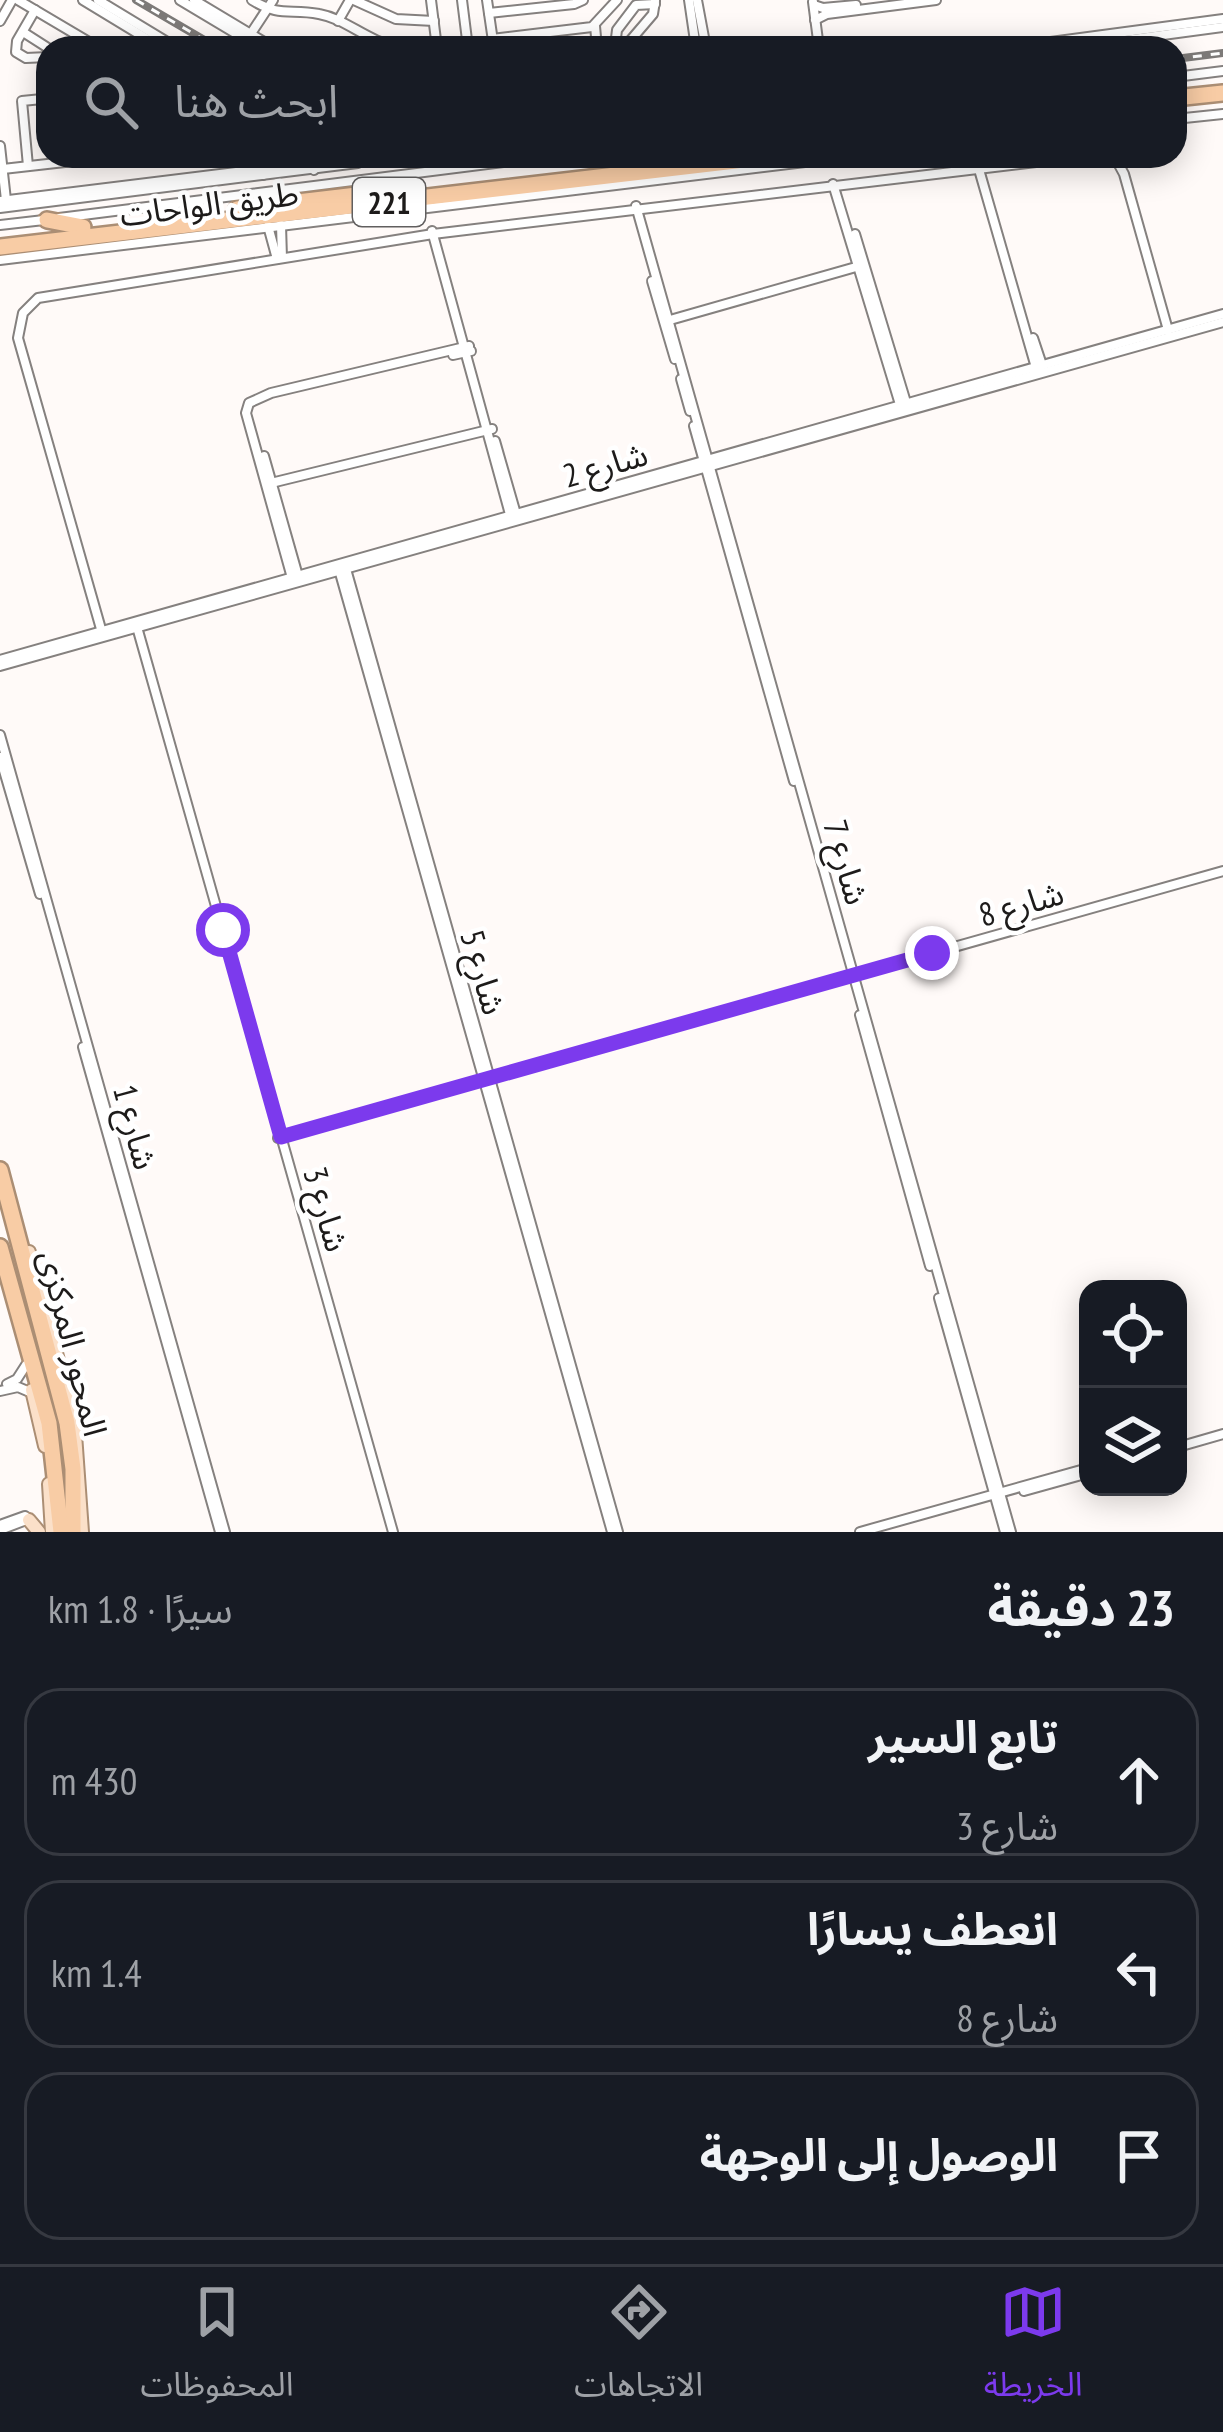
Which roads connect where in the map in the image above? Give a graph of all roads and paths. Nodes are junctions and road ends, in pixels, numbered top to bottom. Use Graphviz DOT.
graph roads {
  1 [pos="12,0"];
  2 [pos="82,0"];
  3 [pos="98,0"];
  4 [pos="180,0"];
  5 [pos="194,0"];
  6 [pos="253,0"];
  7 [pos="293,0"];
  8 [pos="352,0"];
  9 [pos="431,0"];
  10 [pos="460,0"];
  11 [pos="487,0"];
  12 [pos="583,0"];
  13 [pos="617,0"];
  14 [pos="693,0"];
  15 [pos="900,0"];
  16 [pos="936,0"];
  17 [pos="655,2"];
  18 [pos="812,2"];
  19 [pos="270,4"];
  20 [pos="35,10"];
  21 [pos="489,13"];
  22 [pos="114,14"];
  23 [pos="284,14"];
  24 [pos="0,17"];
  25 [pos="815,20"];
  26 [pos="338,21"];
  27 [pos="434,21"];
  28 [pos="1223,23"];
  29 [pos="596,26"];
  30 [pos="23,32"];
  31 [pos="250,35"];
  32 [pos="77,36"];
  33 [pos="145,36"];
  34 [pos="155,36"];
  35 [pos="240,36"];
  36 [pos="360,36"];
  37 [pos="435,36"];
  38 [pos="464,36"];
  39 [pos="492,36"];
  40 [pos="535,36"];
  41 [pos="596,36"];
  42 [pos="616,36"];
  43 [pos="634,36"];
  44 [pos="693,36"];
  45 [pos="703,36"];
  46 [pos="815,36"];
  47 [pos="816,36"];
  48 [pos="1125,36"];
  49 [pos="36,42"];
  50 [pos="36,53"];
  51 [pos="1223,71"];
  52 [pos="1187,76"];
  53 [pos="36,100"];
  54 [pos="1187,104"];
  55 [pos="1222,109"];
  56 [pos="1187,116"];
  57 [pos="0,146"];
  58 [pos="36,164"];
  59 [pos="28,166"];
  60 [pos="259,168"];
  61 [pos="329,168"];
  62 [pos="454,168"];
  63 [pos="615,168"];
  64 [pos="669,168"];
  65 [pos="751,168"];
  66 [pos="965,168"];
  67 [pos="982,168"];
  68 [pos="1121,168"];
  69 [pos="1127,168"];
  70 [pos="3,169"];
  71 [pos="259,173"];
  72 [pos="624,173"];
  73 [pos="1129,181"];
  74 [pos="201,183"];
  75 [pos="836,184"];
  76 [pos="184,186"];
  77 [pos="586,187"];
  78 [pos="202,199"];
  79 [pos="1,201"];
  80 [pos="27,201"];
  81 [pos="186,201"];
  82 [pos="634,207"];
  83 [pos="246,218"];
  84 [pos="47,220"];
  85 [pos="0,225"];
  86 [pos="274,225"];
  87 [pos="434,231"];
  88 [pos="0,237"];
  89 [pos="92,237"];
  90 [pos="0,248"];
  91 [pos="279,256"];
  92 [pos="0,260"];
  93 [pos="862,268"];
  94 [pos="1223,318"];
  95 [pos="667,323"];
  96 [pos="1169,332"];
  97 [pos="468,349"];
  98 [pos="1038,369"];
  99 [pos="905,408"];
  100 [pos="489,428"];
  101 [pos="706,464"];
  102 [pos="268,482"];
  103 [pos="513,517"];
  104 [pos="341,567"];
  105 [pos="295,577"];
  106 [pos="134,625"];
  107 [pos="101,634"];
  108 [pos="0,663"];
  109 [pos="0,735"];
  110 [pos="0,757"];
  111 [pos="25,832"];
  112 [pos="1223,873"];
  113 [pos="852,978"];
  114 [pos="487,1082"];
  115 [pos="280,1140"];
  116 [pos="0,1170"];
  117 [pos="0,1247"];
  118 [pos="2,1286"];
  119 [pos="26,1365"];
  120 [pos="0,1387"];
  121 [pos="34,1394"];
  122 [pos="1223,1432"];
  123 [pos="1187,1442"];
  124 [pos="1079,1473"];
  125 [pos="998,1496"];
  126 [pos="0,1527"];
  127 [pos="35,1527"];
  128 [pos="56,1532"];
  129 [pos="78,1532"];
  130 [pos="223,1532"];
  131 [pos="391,1532"];
  132 [pos="615,1532"];
  133 [pos="860,1532"];
  134 [pos="878,1532"];
  135 [pos="1008,1532"];
  1 -- 20 [label="street"];
  1 -- 24 [label="street"];
  2 -- 22 [label="street"];
  3 -- 22 [label="street"];
  4 -- 35 [label="street"];
  5 -- 31 [label="street"];
  6 -- 19 [label="street"];
  7 -- 23 [label="street"];
  8 -- 26 [label="street"];
  8 -- 27 [label="street"];
  9 -- 27 [label="street"];
  10 -- 38 [label="street"];
  11 -- 21 [label="street"];
  12 -- 21 [label="street"];
  13 -- 29 [label="street"];
  14 -- 44 [label="street"];
  14 -- 45 [label="street"];
  15 -- 18 [label="street"];
  16 -- 25 [label="street"];
  17 -- 42 [label="street"];
  17 -- 43 [label="street"];
  18 -- 25 [label="street"];
  18 -- 46 [label="street"];
  19 -- 23 [label="street"];
  19 -- 31 [label="street"];
  20 -- 30 [label="street"];
  20 -- 32 [label="street"];
  21 -- 39 [label="street"];
  22 -- 33 [label="street"];
  22 -- 34 [label="street"];
  23 -- 26 [label="street"];
  25 -- 47 [label="street"];
  26 -- 36 [label="street"];
  27 -- 37 [label="street"];
  28 -- 48 [label="street"];
  29 -- 40 [label="street"];
  29 -- 41 [label="street"];
  30 -- 49 [label="street"];
  30 -- 50 [label="street"];
  51 -- 52 [label="street"];
  53 -- 59 [label="street"];
  54 -- 55 [label="highway"];
  55 -- 56 [label="street"];
  57 -- 70 [label="street"];
  58 -- 59 [label="street"];
  59 -- 70 [label="street"];
  60 -- 71 [label="street"];
  61 -- 71 [label="street"];
  62 -- 78 [label="street, طريق الواحات / 221"];
  63 -- 89 [label="highway, طريق الواحات / 221"];
  64 -- 72 [label="highway, طريق الواحات / 221"];
  65 -- 77 [label="street, طريق الواحات / 221"];
  66 -- 75 [label="street"];
  67 -- 98 [label="street"];
  68 -- 73 [label="street"];
  69 -- 73 [label="street"];
  70 -- 79 [label="street"];
  71 -- 74 [label="street"];
  71 -- 80 [label="street"];
  72 -- 77 [label="highway"];
  72 -- 83 [label="highway, طريق الواحات / 221"];
  73 -- 96 [label="street"];
  74 -- 76 [label="street"];
  74 -- 78 [label="street"];
  75 -- 82 [label="street"];
  75 -- 93 [label="street"];
  76 -- 80 [label="street"];
  76 -- 81 [label="street"];
  77 -- 86 [label="street, طريق الواحات / 221"];
  78 -- 81 [label="street, طريق الواحات / 221"];
  79 -- 80 [label="street"];
  81 -- 84 [label="street, طريق الواحات / 221"];
  82 -- 87 [label="street"];
  82 -- 95 [label="street, شارع 7"];
  83 -- 86 [label="highway"];
  83 -- 89 [label="highway, طريق الواحات / 221"];
  84 -- 85 [label="street, طريق الواحات / 221"];
  84 -- 89 [label="highway"];
  86 -- 89 [label="street, طريق الواحات / 221"];
  86 -- 91 [label="street"];
  87 -- 91 [label="street"];
  87 -- 97 [label="street"];
  88 -- 89 [label="highway, طريق الواحات / 221"];
  89 -- 90 [label="highway, طريق الواحات / 221"];
  89 -- 92 [label="street, طريق الواحات / 221"];
  91 -- 107 [label="street"];
  93 -- 95 [label="street"];
  93 -- 99 [label="street"];
  94 -- 96 [label="street, شارع 2"];
  95 -- 101 [label="street, شارع 7"];
  96 -- 98 [label="street, شارع 2"];
  97 -- 100 [label="street"];
  97 -- 102 [label="street"];
  98 -- 99 [label="street, شارع 2"];
  99 -- 101 [label="street, شارع 2"];
  100 -- 102 [label="street"];
  100 -- 103 [label="street"];
  101 -- 103 [label="street, شارع 2"];
  101 -- 113 [label="street, شارع 7"];
  102 -- 105 [label="street"];
  103 -- 104 [label="street, شارع 2"];
  104 -- 105 [label="street, شارع 2"];
  104 -- 106 [label="street, شارع 2"];
  104 -- 114 [label="street, شارع 5"];
  105 -- 106 [label="street, شارع 2"];
  106 -- 107 [label="street, شارع 2"];
  106 -- 115 [label="street, شارع 3"];
  107 -- 108 [label="street, شارع 2"];
  109 -- 111 [label="street, شارع 1"];
  110 -- 111 [label="street, شارع 1"];
  111 -- 130 [label="street, شارع 1"];
  112 -- 113 [label="street, شارع 8"];
  113 -- 114 [label="street, شارع 8"];
  113 -- 125 [label="street, شارع 7"];
  114 -- 115 [label="street, شارع 8"];
  114 -- 132 [label="street, شارع 5"];
  115 -- 131 [label="street, شارع 3"];
  116 -- 129 [label="highway, المحور المركزى"];
  117 -- 128 [label="highway, المحور المركزى"];
  118 -- 119 [label="main road"];
  119 -- 120 [label="street"];
  119 -- 121 [label="main road"];
  120 -- 121 [label="street"];
  121 -- 128 [label="main road"];
  122 -- 123 [label="street"];
  124 -- 125 [label="street"];
  125 -- 133 [label="street"];
  125 -- 134 [label="street"];
  125 -- 135 [label="street, شارع 7"];
  126 -- 127 [label="street"];
}
